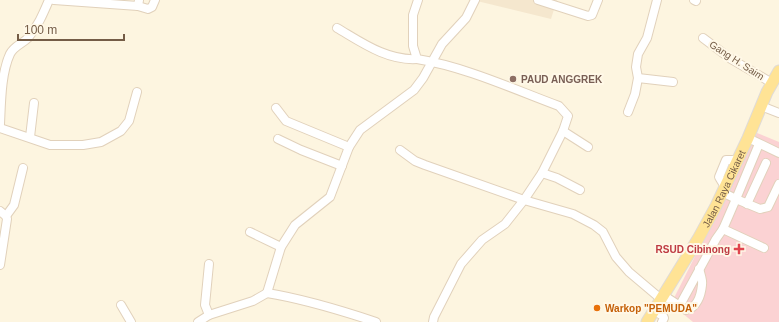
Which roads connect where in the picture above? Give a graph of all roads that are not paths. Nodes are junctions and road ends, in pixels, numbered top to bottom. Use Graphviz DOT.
graph roads {
  1 [pos="49,0"];
  2 [pos="54,0"];
  3 [pos="155,0"];
  4 [pos="418,0"];
  5 [pos="475,0"];
  6 [pos="538,0"];
  7 [pos="598,0"];
  8 [pos="657,0"];
  9 [pos="138,3"];
  10 [pos="337,28"];
  11 [pos="703,38"];
  12 [pos="417,59"];
  13 [pos="433,61"];
  14 [pos="776,77"];
  15 [pos="638,78"];
  16 [pos="673,82"];
  17 [pos="137,92"];
  18 [pos="34,103"];
  19 [pos="761,106"];
  20 [pos="276,108"];
  21 [pos="628,112"];
  22 [pos="779,113"];
  23 [pos="0,124"];
  24 [pos="0,128"];
  25 [pos="563,131"];
  26 [pos="30,137"];
  27 [pos="748,138"];
  28 [pos="278,139"];
  29 [pos="759,144"];
  30 [pos="349,147"];
  31 [pos="588,147"];
  32 [pos="400,150"];
  33 [pos="779,153"];
  34 [pos="766,163"];
  35 [pos="342,166"];
  36 [pos="23,168"];
  37 [pos="542,173"];
  38 [pos="779,184"];
  39 [pos="580,190"];
  40 [pos="725,191"];
  41 [pos="736,199"];
  42 [pos="524,200"];
  43 [pos="748,204"];
  44 [pos="3,213"];
  45 [pos="723,229"];
  46 [pos="250,232"];
  47 [pos="281,248"];
  48 [pos="764,248"];
  49 [pos="209,264"];
  50 [pos="0,265"];
  51 [pos="699,269"];
  52 [pos="267,292"];
  53 [pos="662,297"];
  54 [pos="121,305"];
  55 [pos="680,305"];
  56 [pos="653,310"];
  57 [pos="209,315"];
  58 [pos="131,322"];
  59 [pos="198,322"];
  60 [pos="376,322"];
  61 [pos="433,322"];
  62 [pos="647,322"];
  63 [pos="662,322"];
  1 -- 23 [label="street"];
  2 -- 9 [label="street"];
  3 -- 9 [label="street"];
  4 -- 12 [label="street"];
  5 -- 13 [label="street"];
  6 -- 7 [label="street"];
  8 -- 15 [label="street"];
  10 -- 12 [label="street"];
  11 -- 14 [label="street, Gang H. Saim"];
  12 -- 13 [label="street"];
  13 -- 25 [label="street"];
  13 -- 30 [label="street"];
  14 -- 19 [label="main road, Jalan Raya Cikaret"];
  15 -- 16 [label="street"];
  15 -- 21 [label="street"];
  17 -- 26 [label="street"];
  18 -- 26 [label="street"];
  19 -- 22 [label="street"];
  19 -- 27 [label="main road, Jalan Raya Cikaret"];
  20 -- 30 [label="street"];
  24 -- 26 [label="street"];
  25 -- 31 [label="street"];
  25 -- 37 [label="street"];
  27 -- 29 [label="street"];
  27 -- 40 [label="main road, Jalan Raya Cikaret"];
  28 -- 35 [label="street"];
  29 -- 33 [label="street"];
  29 -- 41 [label="street"];
  30 -- 35 [label="street"];
  32 -- 42 [label="street"];
  34 -- 43 [label="street"];
  35 -- 47 [label="street"];
  36 -- 44 [label="street"];
  37 -- 39 [label="street"];
  37 -- 42 [label="street"];
  38 -- 43 [label="street"];
  40 -- 41 [label="street"];
  40 -- 53 [label="main road, Jalan Raya Cikaret"];
  41 -- 43 [label="street"];
  41 -- 45 [label="street"];
  42 -- 53 [label="street"];
  42 -- 61 [label="street"];
  44 -- 50 [label="street"];
  45 -- 48 [label="street"];
  45 -- 51 [label="street"];
  46 -- 47 [label="street"];
  47 -- 52 [label="street"];
  49 -- 57 [label="street"];
  51 -- 55 [label="street"];
  51 -- 55 [label="street"];
  52 -- 57 [label="street"];
  52 -- 60 [label="street"];
  53 -- 55 [label="street"];
  53 -- 56 [label="main road, Jalan Raya Cikaret"];
  54 -- 58 [label="street"];
  56 -- 62 [label="main road, Jalan Raya Cikaret"];
  56 -- 63 [label="street"];
  57 -- 59 [label="street"];
}
